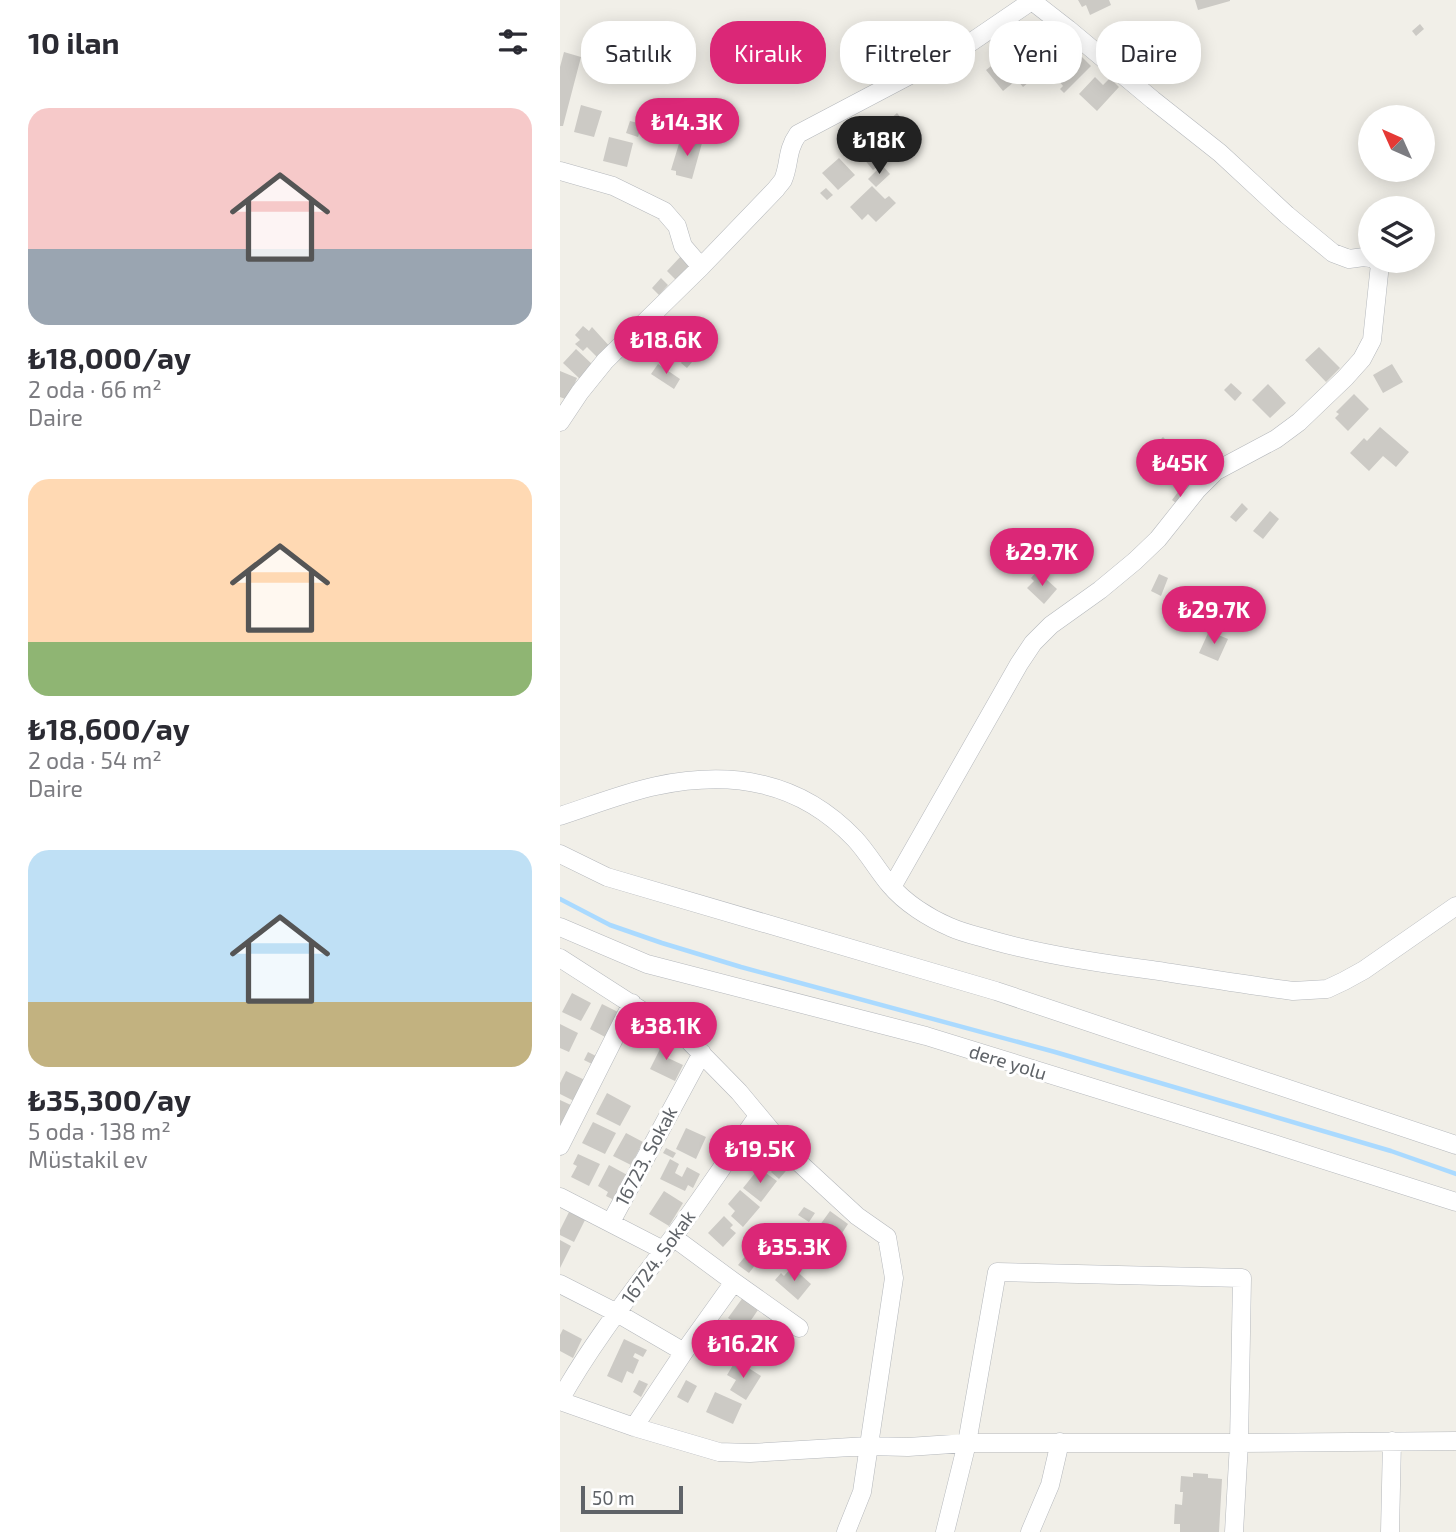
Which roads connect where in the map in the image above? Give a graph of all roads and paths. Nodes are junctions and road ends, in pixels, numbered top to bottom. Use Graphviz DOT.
graph roads {
  1 [pos="1032,0"];
  2 [pos="560,171"];
  3 [pos="1358,259"];
  4 [pos="701,267"];
  5 [pos="1379,273"];
  6 [pos="560,422"];
  7 [pos="560,816"];
  8 [pos="560,854"];
  9 [pos="892,887"];
  10 [pos="1456,906"];
  11 [pos="560,927"];
  12 [pos="561,961"];
  13 [pos="632,1003"];
  14 [pos="702,1053"];
  15 [pos="758,1116"];
  16 [pos="1456,1145"];
  17 [pos="560,1146"];
  18 [pos="560,1197"];
  19 [pos="1456,1202"];
  20 [pos="611,1222"];
  21 [pos="668,1243"];
  22 [pos="733,1282"];
  23 [pos="560,1284"];
  24 [pos="617,1313"];
  25 [pos="799,1328"];
  26 [pos="684,1352"];
  27 [pos="565,1380"];
  28 [pos="560,1400"];
  29 [pos="634,1427"];
  30 [pos="1392,1441"];
  31 [pos="1456,1441"];
  32 [pos="967,1443"];
  33 [pos="1060,1443"];
  34 [pos="1239,1443"];
  35 [pos="868,1447"];
  36 [pos="846,1532"];
  37 [pos="945,1532"];
  38 [pos="1030,1532"];
  39 [pos="1234,1532"];
  40 [pos="1390,1532"];
  1 -- 3 [label="street"];
  1 -- 4 [label="street"];
  2 -- 4 [label="street"];
  4 -- 6 [label="street"];
  5 -- 9 [label="street"];
  7 -- 9 [label="street"];
  8 -- 16 [label="street"];
  9 -- 10 [label="street"];
  11 -- 19 [label="street, dere yolu"];
  12 -- 13 [label="street"];
  13 -- 14 [label="street"];
  13 -- 17 [label="street"];
  14 -- 15 [label="street"];
  14 -- 20 [label="street, 16723. Sokak"];
  15 -- 21 [label="street, 16724. Sokak"];
  15 -- 35 [label="street"];
  18 -- 20 [label="street"];
  20 -- 21 [label="street"];
  21 -- 22 [label="street"];
  21 -- 24 [label="street, 16724. Sokak"];
  22 -- 25 [label="street"];
  22 -- 26 [label="street"];
  23 -- 24 [label="street"];
  24 -- 26 [label="street"];
  24 -- 27 [label="street, 16724. Sokak"];
  26 -- 29 [label="street"];
  27 -- 28 [label="street, 16724. Sokak"];
  28 -- 29 [label="street"];
  29 -- 35 [label="street"];
  30 -- 31 [label="street"];
  30 -- 34 [label="street"];
  30 -- 40 [label="street"];
  32 -- 33 [label="street"];
  32 -- 34 [label="street"];
  32 -- 35 [label="street"];
  32 -- 37 [label="street"];
  33 -- 34 [label="street"];
  33 -- 38 [label="street"];
  34 -- 39 [label="street"];
  35 -- 36 [label="street"];
}
